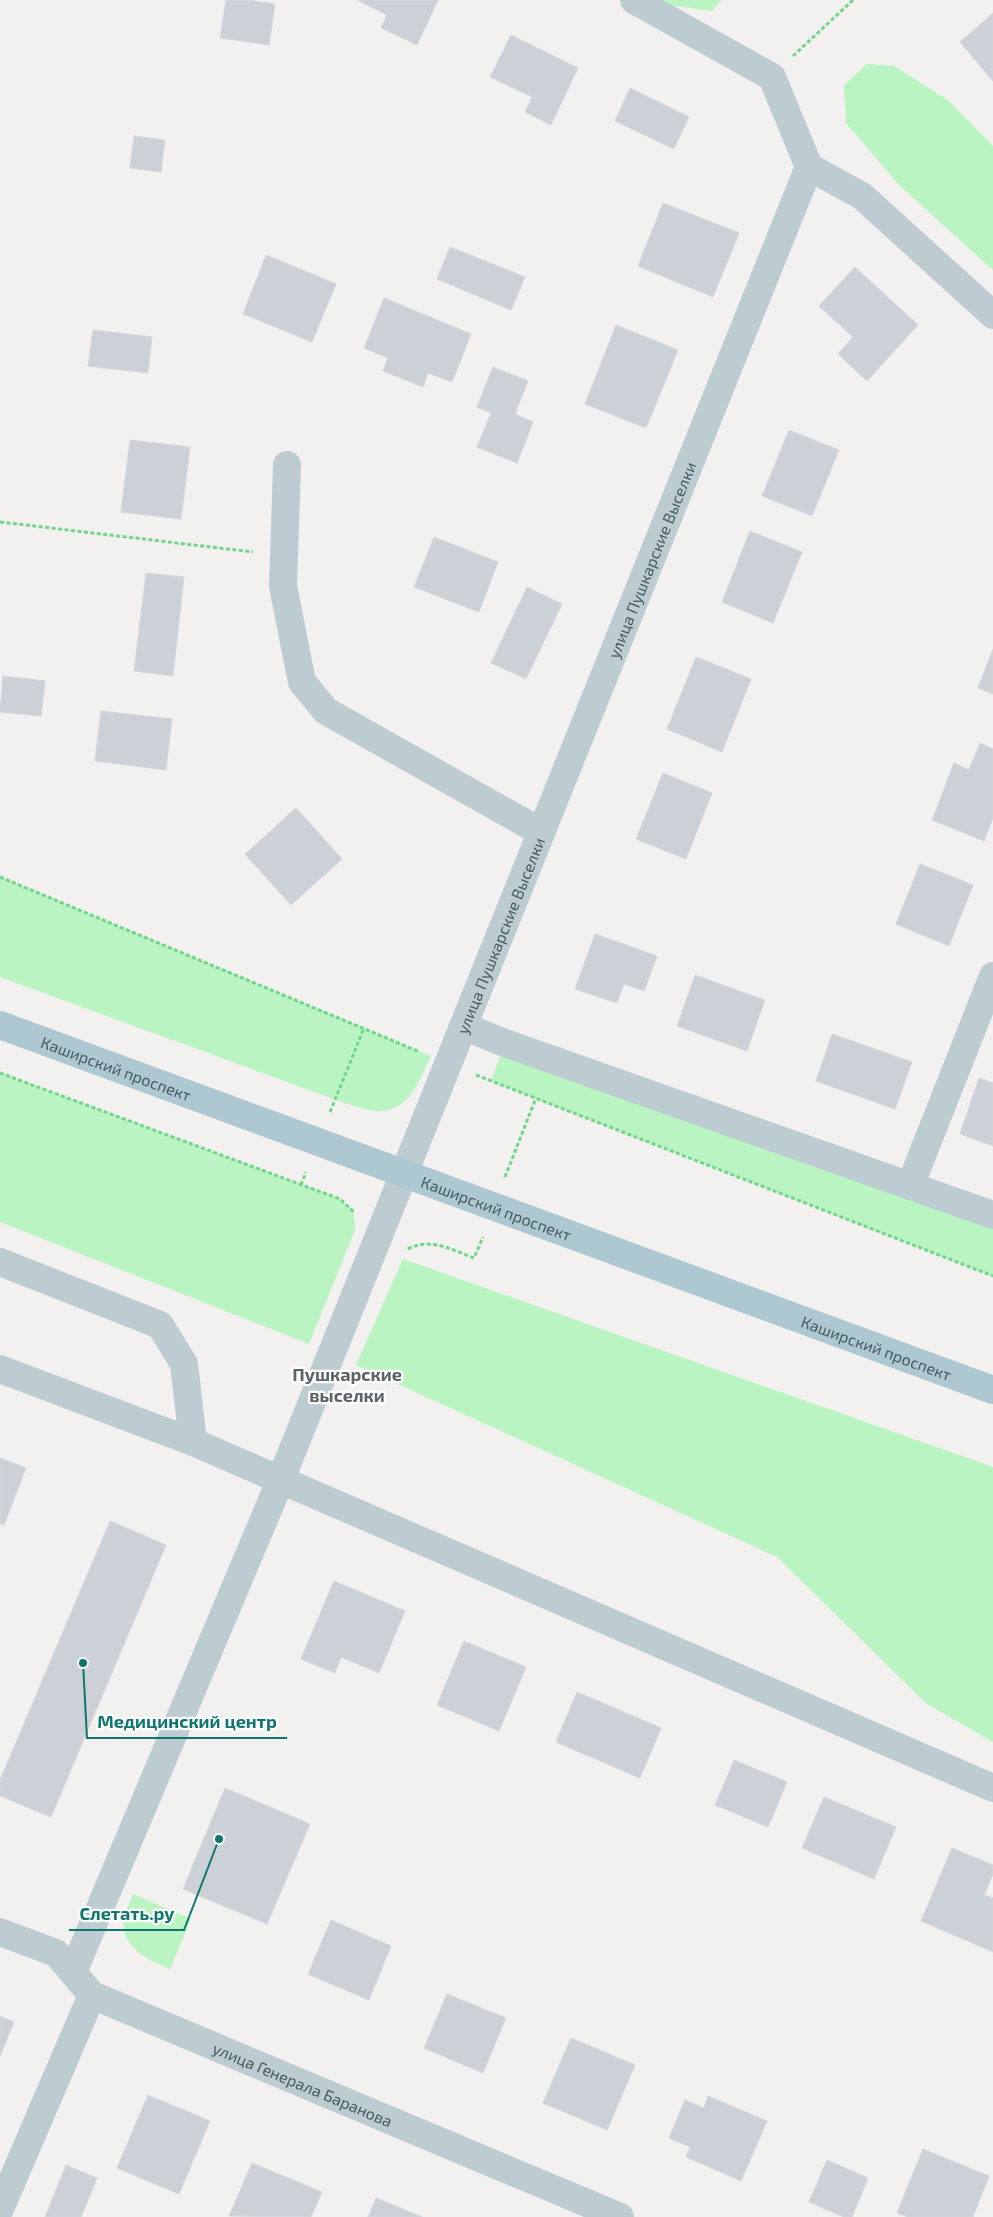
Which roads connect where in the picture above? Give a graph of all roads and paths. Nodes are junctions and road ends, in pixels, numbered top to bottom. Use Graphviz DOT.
graph roads {
  1 [pos="634,0"];
  2 [pos="853,0"];
  3 [pos="772,77"];
  4 [pos="809,167"];
  5 [pos="993,315"];
  6 [pos="287,465"];
  7 [pos="0,522"];
  8 [pos="284,555"];
  9 [pos="541,832"];
  10 [pos="0,877"];
  11 [pos="993,976"];
  12 [pos="0,1025"];
  13 [pos="463,1026"];
  14 [pos="364,1028"];
  15 [pos="448,1063"];
  16 [pos="317,1143"];
  17 [pos="404,1172"];
  18 [pos="300,1185"];
  19 [pos="910,1186"];
  20 [pos="993,1215"];
  21 [pos="0,1262"];
  22 [pos="993,1276"];
  23 [pos="0,1369"];
  24 [pos="993,1390"];
  25 [pos="193,1442"];
  26 [pos="281,1479"];
  27 [pos="993,1788"];
  28 [pos="0,1932"];
  29 [pos="73,1972"];
  30 [pos="92,1995"];
  31 [pos="0,2209"];
  32 [pos="620,2217"];
  1 -- 3 [label="street"];
  2 -- 3 [label="path"];
  3 -- 4 [label="street"];
  4 -- 5 [label="street"];
  4 -- 9 [label="street, улица Пушкарские Выселки"];
  6 -- 8 [label="street"];
  7 -- 8 [label="path"];
  8 -- 9 [label="street"];
  9 -- 13 [label="street, улица Пушкарские Выселки"];
  10 -- 14 [label="path"];
  11 -- 19 [label="street"];
  12 -- 16 [label="main road, Каширский проспект"];
  13 -- 15 [label="street, улица Пушкарские Выселки"];
  13 -- 19 [label="street"];
  14 -- 15 [label="path"];
  14 -- 16 [label="path"];
  15 -- 17 [label="street, улица Пушкарские Выселки"];
  15 -- 22 [label="path"];
  16 -- 17 [label="main road, Каширский проспект"];
  16 -- 18 [label="path"];
  17 -- 24 [label="main road, Каширский проспект"];
  17 -- 26 [label="street, улица Пушкарские Выселки"];
  19 -- 20 [label="street"];
  21 -- 25 [label="street"];
  23 -- 25 [label="street"];
  25 -- 26 [label="street"];
  26 -- 27 [label="street"];
  26 -- 29 [label="street, улица Пушкарские Выселки"];
  28 -- 29 [label="street, улица Генерала Баранова"];
  29 -- 30 [label="street, улица Генерала Баранова"];
  30 -- 31 [label="street"];
  30 -- 32 [label="street, улица Генерала Баранова"];
}
